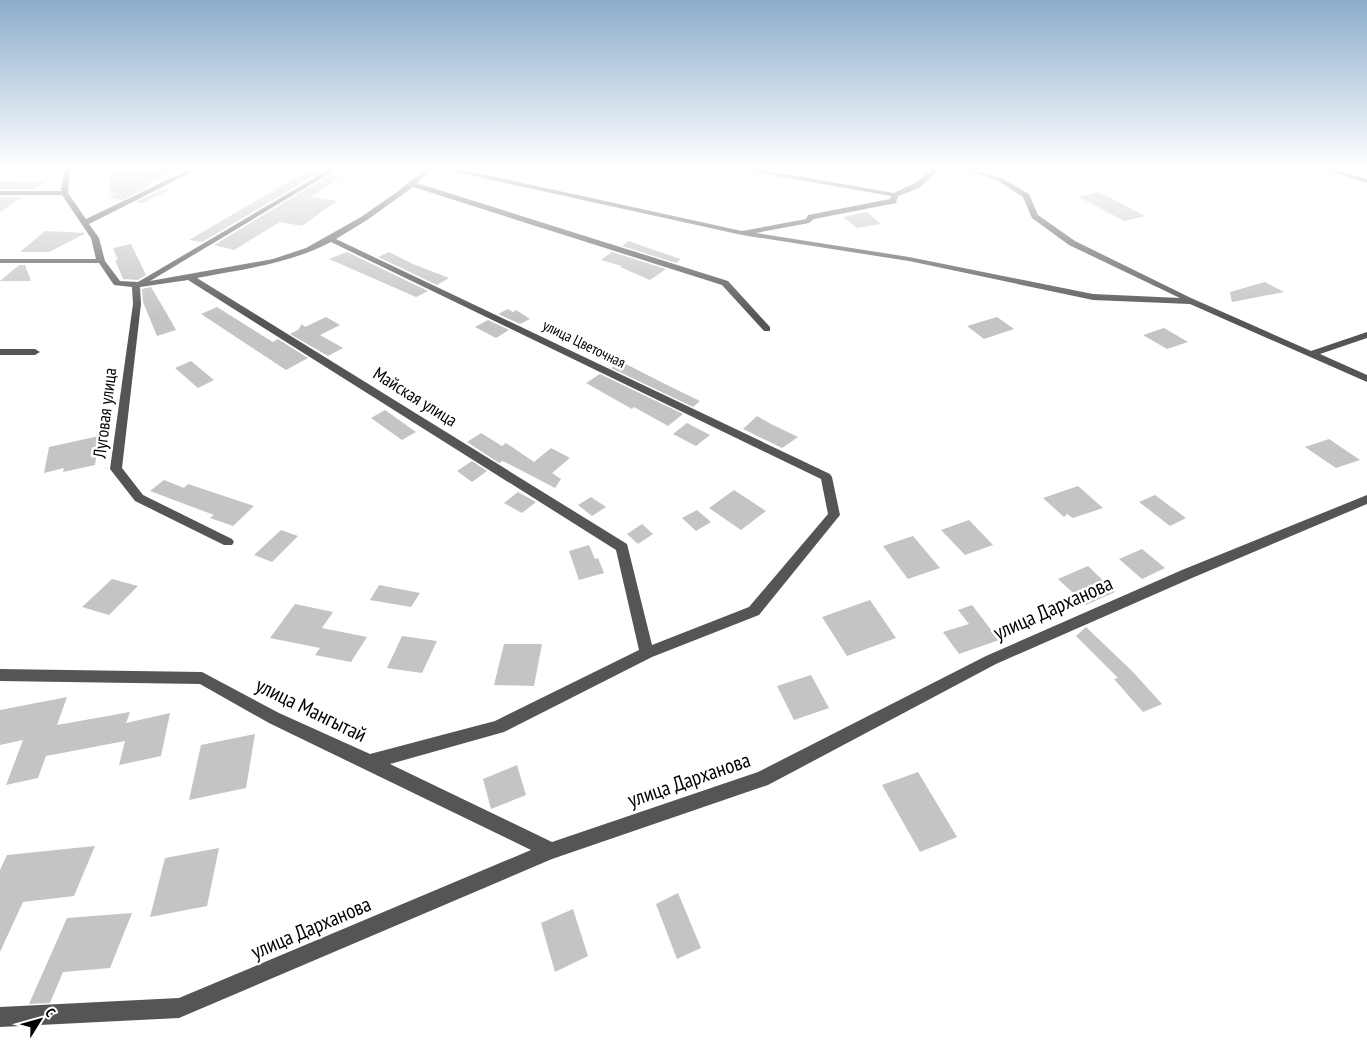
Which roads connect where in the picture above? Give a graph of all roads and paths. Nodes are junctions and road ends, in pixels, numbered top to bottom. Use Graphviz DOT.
graph roads {
  1 [pos="83,219"];
  2 [pos="90,219"];
  3 [pos="248,219"];
  4 [pos="357,219"];
  5 [pos="524,219"];
  6 [pos="681,219"];
  7 [pos="810,219"];
  8 [pos="1040,219"];
  9 [pos="85,222"];
  10 [pos="742,233"];
  11 [pos="329,238"];
  12 [pos="0,261"];
  13 [pos="101,261"];
  14 [pos="189,277"];
  15 [pos="136,286"];
  16 [pos="1192,300"];
  17 [pos="767,329"];
  18 [pos="1367,335"];
  19 [pos="0,352"];
  20 [pos="35,352"];
  21 [pos="1311,354"];
  22 [pos="1367,379"];
  23 [pos="826,477"];
  24 [pos="1367,499"];
  25 [pos="228,542"];
  26 [pos="647,653"];
  27 [pos="0,675"];
  28 [pos="369,762"];
  29 [pos="550,852"];
  30 [pos="0,1017"];
  1 -- 9 [label="street"];
  2 -- 9 [label="street"];
  3 -- 15 [label="street"];
  4 -- 11 [label="street"];
  5 -- 17 [label="street"];
  6 -- 10 [label="street"];
  7 -- 10 [label="street"];
  8 -- 16 [label="street"];
  9 -- 13 [label="street"];
  10 -- 16 [label="street"];
  11 -- 14 [label="street"];
  11 -- 23 [label="street, улица Цветочная"];
  12 -- 13 [label="street"];
  13 -- 15 [label="street"];
  14 -- 15 [label="street"];
  14 -- 26 [label="street, Майская улица"];
  15 -- 25 [label="street, Луговая улица"];
  16 -- 21 [label="street"];
  18 -- 21 [label="street"];
  19 -- 20 [label="street"];
  21 -- 22 [label="street"];
  23 -- 26 [label="street, улица Мангытай"];
  24 -- 29 [label="street, улица Дарханова"];
  26 -- 28 [label="street, улица Мангытай"];
  27 -- 28 [label="street, улица Мангытай"];
  28 -- 29 [label="street"];
  29 -- 30 [label="street, улица Дарханова"];
}
